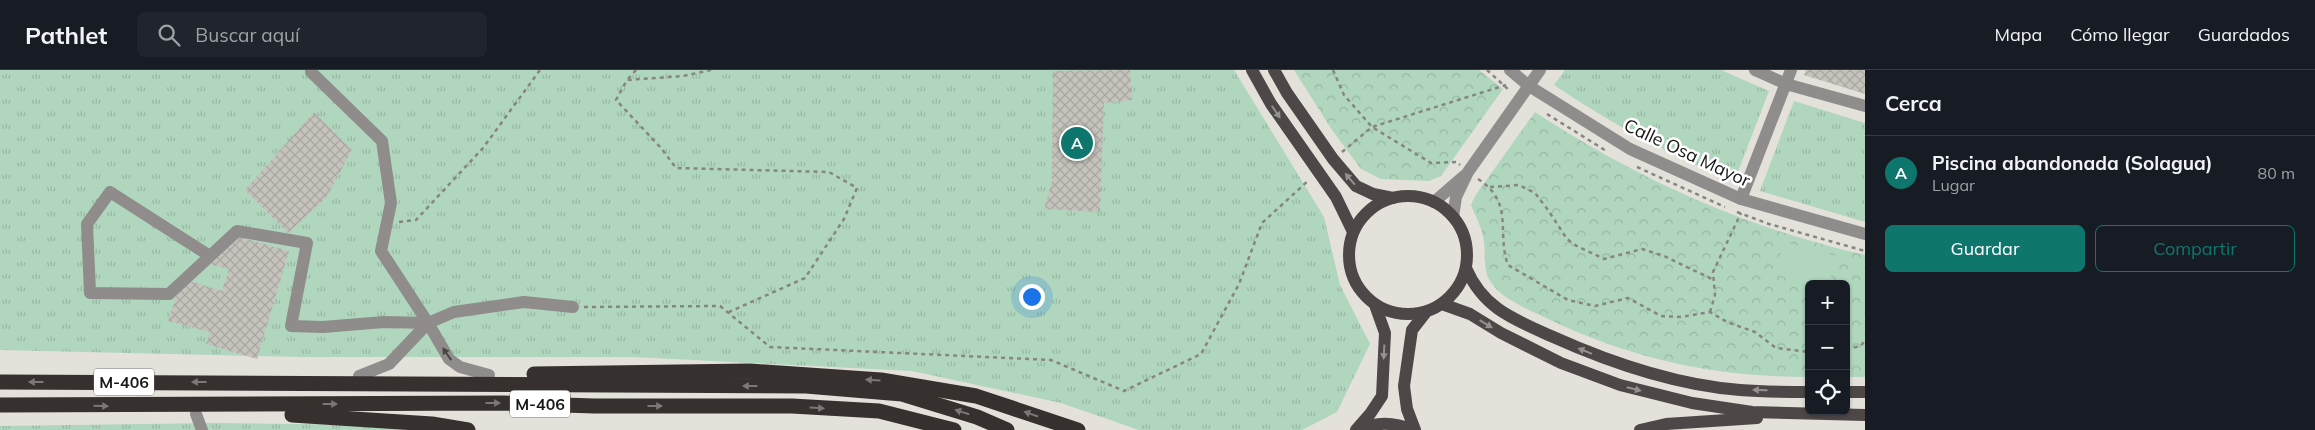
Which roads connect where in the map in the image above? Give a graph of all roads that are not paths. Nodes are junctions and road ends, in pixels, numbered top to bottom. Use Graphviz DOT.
graph roads {
  1 [pos="1252,70"];
  2 [pos="1274,70"];
  3 [pos="1510,70"];
  4 [pos="1540,70"];
  5 [pos="1756,70"];
  6 [pos="1791,70"];
  7 [pos="311,72"];
  8 [pos="1786,84"];
  9 [pos="1529,86"];
  10 [pos="1865,106"];
  11 [pos="1468,172"];
  12 [pos="1393,198"];
  13 [pos="1741,199"];
  14 [pos="1434,202"];
  15 [pos="1453,217"];
  16 [pos="1353,232"];
  17 [pos="1865,234"];
  18 [pos="210,256"];
  19 [pos="1466,268"];
  20 [pos="1442,304"];
  21 [pos="1375,305"];
  22 [pos="572,307"];
  23 [pos="1426,312"];
  24 [pos="428,322"];
  25 [pos="489,375"];
  26 [pos="359,376"];
  27 [pos="0,382"];
  28 [pos="248,382"];
  29 [pos="1805,392"];
  30 [pos="1850,392"];
  31 [pos="1865,392"];
  32 [pos="0,405"];
  33 [pos="124,406"];
  34 [pos="196,414"];
  35 [pos="1805,414"];
  36 [pos="1805,415"];
  37 [pos="1850,415"];
  38 [pos="1865,415"];
  39 [pos="202,430"];
  40 [pos="468,430"];
  41 [pos="954,430"];
  42 [pos="1007,430"];
  43 [pos="1078,430"];
  44 [pos="1357,430"];
  45 [pos="1414,430"];
  46 [pos="1640,430"];
  1 -- 16 [label="main road, one-way"];
  12 -- 2 [label="main road, one-way"];
  3 -- 9 [label="street, Calle Osa Mayor"];
  4 -- 9 [label="street"];
  5 -- 8 [label="street"];
  6 -- 8 [label="street"];
  7 -- 24 [label="street"];
  8 -- 10 [label="street"];
  8 -- 13 [label="street"];
  9 -- 11 [label="street"];
  9 -- 13 [label="street, Calle Osa Mayor"];
  11 -- 14 [label="street"];
  11 -- 15 [label="street"];
  12 -- 14 [label="main road"];
  12 -- 16 [label="main road"];
  13 -- 17 [label="street, Calle Osa Mayor"];
  14 -- 15 [label="main road"];
  15 -- 19 [label="main road"];
  16 -- 21 [label="main road"];
  18 -- 18 [label="street"];
  18 -- 24 [label="street"];
  19 -- 20 [label="main road"];
  29 -- 19 [label="main road, one-way"];
  20 -- 23 [label="main road"];
  20 -- 35 [label="main road, one-way"];
  21 -- 23 [label="main road"];
  21 -- 44 [label="main road, one-way"];
  22 -- 24 [label="street"];
  23 -- 45 [label="main road"];
  25 -- 24 [label="street, one-way"];
  24 -- 26 [label="street"];
  25 -- 26 [label="highway"];
  43 -- 25 [label="highway, one-way"];
  26 -- 28 [label="highway"];
  28 -- 27 [label="highway, M-406, one-way"];
  42 -- 28 [label="highway, M-406, one-way"];
  30 -- 31 [label="main road"];
  32 -- 33 [label="highway, M-406, one-way"];
  33 -- 34 [label="highway"];
  33 -- 41 [label="highway, M-406, one-way"];
  34 -- 39 [label="street"];
  34 -- 40 [label="highway"];
  36 -- 46 [label="main road"];
  37 -- 38 [label="main road"];
  44 -- 45 [label="main road"];
}
